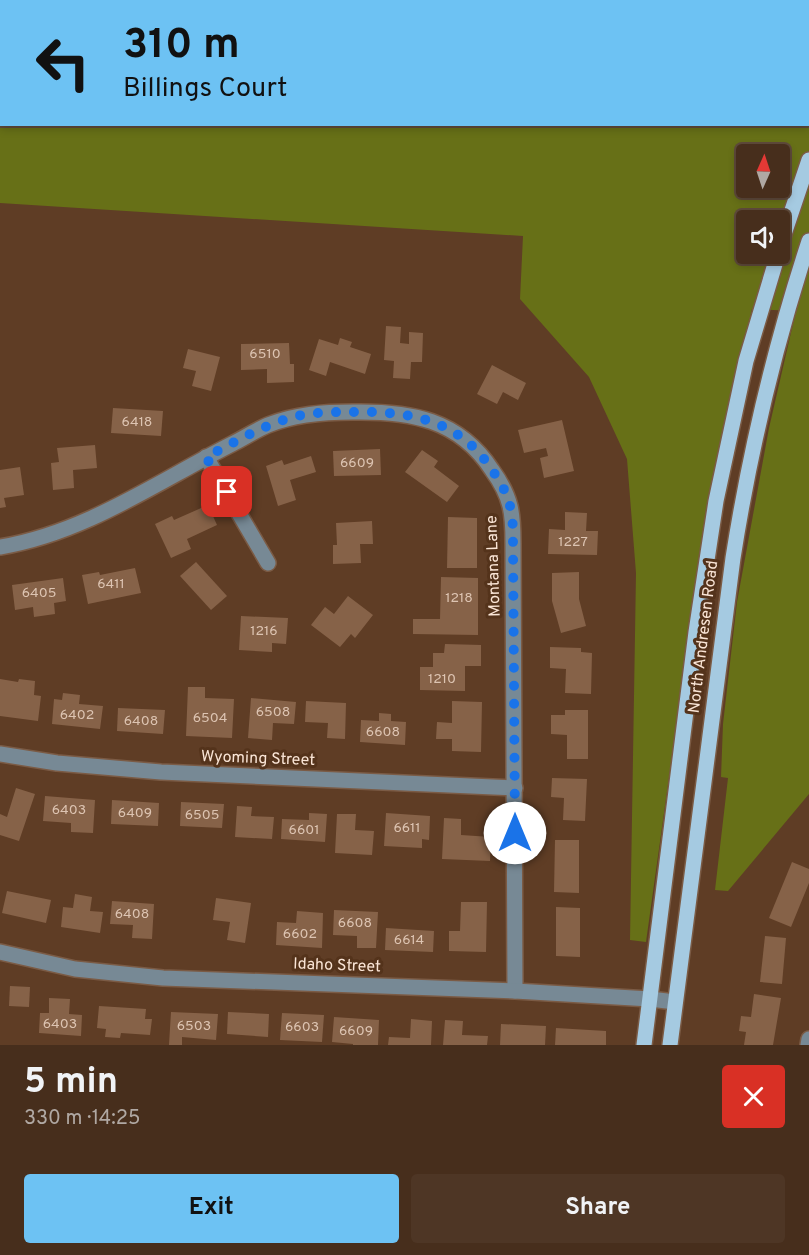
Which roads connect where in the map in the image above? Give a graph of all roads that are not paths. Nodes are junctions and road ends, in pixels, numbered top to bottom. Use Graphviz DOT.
graph roads {
  1 [pos="809,159"];
  2 [pos="790,216"];
  3 [pos="809,241"];
  4 [pos="775,264"];
  5 [pos="206,457"];
  6 [pos="0,547"];
  7 [pos="268,563"];
  8 [pos="0,754"];
  9 [pos="515,788"];
  10 [pos="0,952"];
  11 [pos="515,991"];
  12 [pos="650,999"];
  13 [pos="675,1002"];
  14 [pos="809,1040"];
  15 [pos="644,1045"];
  16 [pos="670,1045"];
  17 [pos="808,1045"];
  1 -- 2 [label="main road"];
  3 -- 13 [label="main road, North Andresen Road"];
  4 -- 12 [label="main road, North Andresen Road"];
  5 -- 6 [label="street, Montana Lane"];
  5 -- 7 [label="street"];
  5 -- 9 [label="street, Montana Lane"];
  8 -- 9 [label="street, Wyoming Street"];
  9 -- 11 [label="street, Montana Lane"];
  10 -- 11 [label="street, Idaho Street"];
  11 -- 12 [label="street, Idaho Street"];
  12 -- 13 [label="street, Idaho Street"];
  12 -- 15 [label="main road, North Andresen Road"];
  13 -- 16 [label="main road, North Andresen Road"];
  14 -- 17 [label="street"];
}
